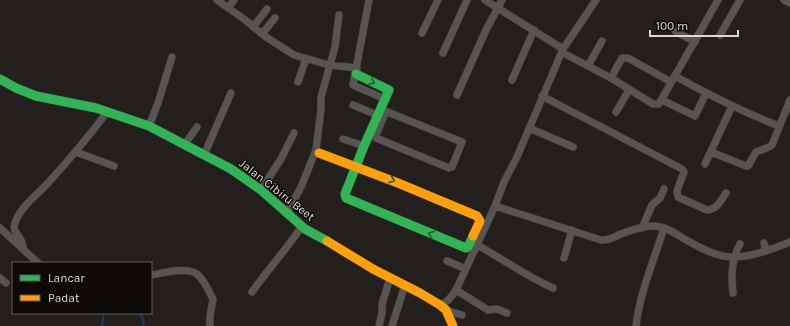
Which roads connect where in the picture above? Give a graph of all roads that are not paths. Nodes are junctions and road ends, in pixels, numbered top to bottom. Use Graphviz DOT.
graph roads {
  1 [pos="217,0"];
  2 [pos="234,0"];
  3 [pos="369,0"];
  4 [pos="438,0"];
  5 [pos="467,0"];
  6 [pos="485,0"];
  7 [pos="502,0"];
  8 [pos="718,0"];
  9 [pos="740,0"];
  10 [pos="784,0"];
  11 [pos="592,2"];
  12 [pos="790,3"];
  13 [pos="228,8"];
  14 [pos="497,8"];
  15 [pos="267,9"];
  16 [pos="339,15"];
  17 [pos="275,18"];
  18 [pos="253,27"];
  19 [pos="534,30"];
  20 [pos="675,31"];
  21 [pos="422,33"];
  22 [pos="262,34"];
  23 [pos="720,35"];
  24 [pos="602,41"];
  25 [pos="694,42"];
  26 [pos="563,48"];
  27 [pos="443,53"];
  28 [pos="567,55"];
  29 [pos="172,57"];
  30 [pos="306,59"];
  31 [pos="329,65"];
  32 [pos="588,66"];
  33 [pos="356,71"];
  34 [pos="611,78"];
  35 [pos="0,79"];
  36 [pos="673,79"];
  37 [pos="512,80"];
  38 [pos="298,82"];
  39 [pos="629,90"];
  40 [pos="232,93"];
  41 [pos="706,93"];
  42 [pos="457,95"];
  43 [pos="542,96"];
  44 [pos="662,100"];
  45 [pos="790,100"];
  46 [pos="353,106"];
  47 [pos="732,106"];
  48 [pos="108,111"];
  49 [pos="381,112"];
  50 [pos="616,112"];
  51 [pos="787,117"];
  52 [pos="149,126"];
  53 [pos="779,126"];
  54 [pos="197,127"];
  55 [pos="529,128"];
  56 [pos="294,134"];
  57 [pos="343,139"];
  58 [pos="185,144"];
  59 [pos="364,146"];
  60 [pos="573,147"];
  61 [pos="76,152"];
  62 [pos="711,152"];
  63 [pos="319,153"];
  64 [pos="204,154"];
  65 [pos="705,164"];
  66 [pos="114,166"];
  67 [pos="356,166"];
  68 [pos="664,189"];
  69 [pos="262,190"];
  70 [pos="726,193"];
  71 [pos="495,206"];
  72 [pos="287,213"];
  73 [pos="302,226"];
  74 [pos="0,228"];
  75 [pos="642,228"];
  76 [pos="664,228"];
  77 [pos="572,230"];
  78 [pos="790,242"];
  79 [pos="764,243"];
  80 [pos="740,244"];
  81 [pos="23,248"];
  82 [pos="473,248"];
  83 [pos="766,251"];
  84 [pos="735,257"];
  85 [pos="564,258"];
  86 [pos="447,261"];
  87 [pos="37,262"];
  88 [pos="466,269"];
  89 [pos="152,274"];
  90 [pos="390,278"];
  91 [pos="405,285"];
  92 [pos="553,288"];
  93 [pos="456,290"];
  94 [pos="252,292"];
  95 [pos="733,293"];
  96 [pos="507,313"];
  97 [pos="462,315"];
  98 [pos="447,317"];
  99 [pos="210,326"];
  100 [pos="379,326"];
  101 [pos="392,326"];
  102 [pos="636,326"];
  1 -- 13 [label="street"];
  2 -- 13 [label="street"];
  3 -- 33 [label="street"];
  4 -- 21 [label="street"];
  5 -- 27 [label="street"];
  6 -- 14 [label="street"];
  7 -- 14 [label="street"];
  8 -- 25 [label="street"];
  9 -- 23 [label="street"];
  10 -- 12 [label="street"];
  11 -- 26 [label="street"];
  13 -- 18 [label="street"];
  14 -- 19 [label="street"];
  14 -- 42 [label="street"];
  15 -- 18 [label="street"];
  16 -- 31 [label="street"];
  17 -- 22 [label="street"];
  18 -- 22 [label="street"];
  19 -- 26 [label="street"];
  19 -- 37 [label="street"];
  20 -- 25 [label="street"];
  22 -- 30 [label="street"];
  24 -- 32 [label="street"];
  25 -- 36 [label="street"];
  26 -- 43 [label="street"];
  28 -- 32 [label="street"];
  29 -- 52 [label="street"];
  30 -- 31 [label="street"];
  30 -- 38 [label="street"];
  31 -- 33 [label="street"];
  31 -- 72 [label="street"];
  32 -- 34 [label="street"];
  33 -- 49 [label="street"];
  34 -- 36 [label="street"];
  34 -- 39 [label="street"];
  35 -- 48 [label="street, Jalan Cibiru Beet"];
  36 -- 41 [label="street"];
  36 -- 44 [label="street"];
  39 -- 44 [label="street"];
  39 -- 50 [label="street"];
  40 -- 64 [label="street"];
  41 -- 44 [label="street"];
  41 -- 47 [label="street"];
  43 -- 55 [label="street"];
  43 -- 70 [label="street"];
  45 -- 51 [label="street"];
  46 -- 49 [label="street"];
  47 -- 53 [label="street"];
  47 -- 62 [label="street"];
  48 -- 52 [label="street, Jalan Cibiru Beet"];
  48 -- 61 [label="street"];
  49 -- 49 [label="street"];
  49 -- 59 [label="street"];
  51 -- 53 [label="street"];
  52 -- 58 [label="street, Jalan Cibiru Beet"];
  53 -- 62 [label="street"];
  54 -- 58 [label="street"];
  55 -- 60 [label="street"];
  55 -- 71 [label="street"];
  56 -- 69 [label="street"];
  57 -- 59 [label="street"];
  58 -- 64 [label="street, Jalan Cibiru Beet"];
  59 -- 67 [label="street"];
  61 -- 66 [label="street"];
  61 -- 81 [label="street"];
  62 -- 65 [label="street"];
  63 -- 67 [label="street"];
  64 -- 69 [label="street, Jalan Cibiru Beet"];
  67 -- 82 [label="street, one-way"];
  82 -- 67 [label="street, one-way"];
  68 -- 75 [label="street"];
  69 -- 72 [label="street, Jalan Cibiru Beet"];
  71 -- 77 [label="street"];
  71 -- 82 [label="street"];
  72 -- 73 [label="street, Jalan Cibiru Beet"];
  73 -- 90 [label="street, Jalan Cibiru Beet"];
  73 -- 94 [label="street"];
  74 -- 81 [label="street"];
  75 -- 76 [label="street"];
  75 -- 77 [label="street"];
  76 -- 84 [label="street"];
  76 -- 102 [label="street"];
  77 -- 85 [label="street"];
  78 -- 83 [label="street"];
  79 -- 83 [label="street"];
  80 -- 84 [label="street"];
  81 -- 87 [label="street"];
  82 -- 88 [label="street"];
  82 -- 92 [label="street"];
  83 -- 84 [label="street"];
  84 -- 95 [label="street"];
  86 -- 88 [label="street"];
  88 -- 93 [label="street"];
  89 -- 99 [label="street"];
  90 -- 91 [label="street, Jalan Cibiru Beet"];
  90 -- 100 [label="street"];
  91 -- 98 [label="street, Jalan Cibiru Beet"];
  91 -- 101 [label="street"];
  93 -- 96 [label="street"];
  93 -- 98 [label="street"];
  97 -- 98 [label="street"];
}
